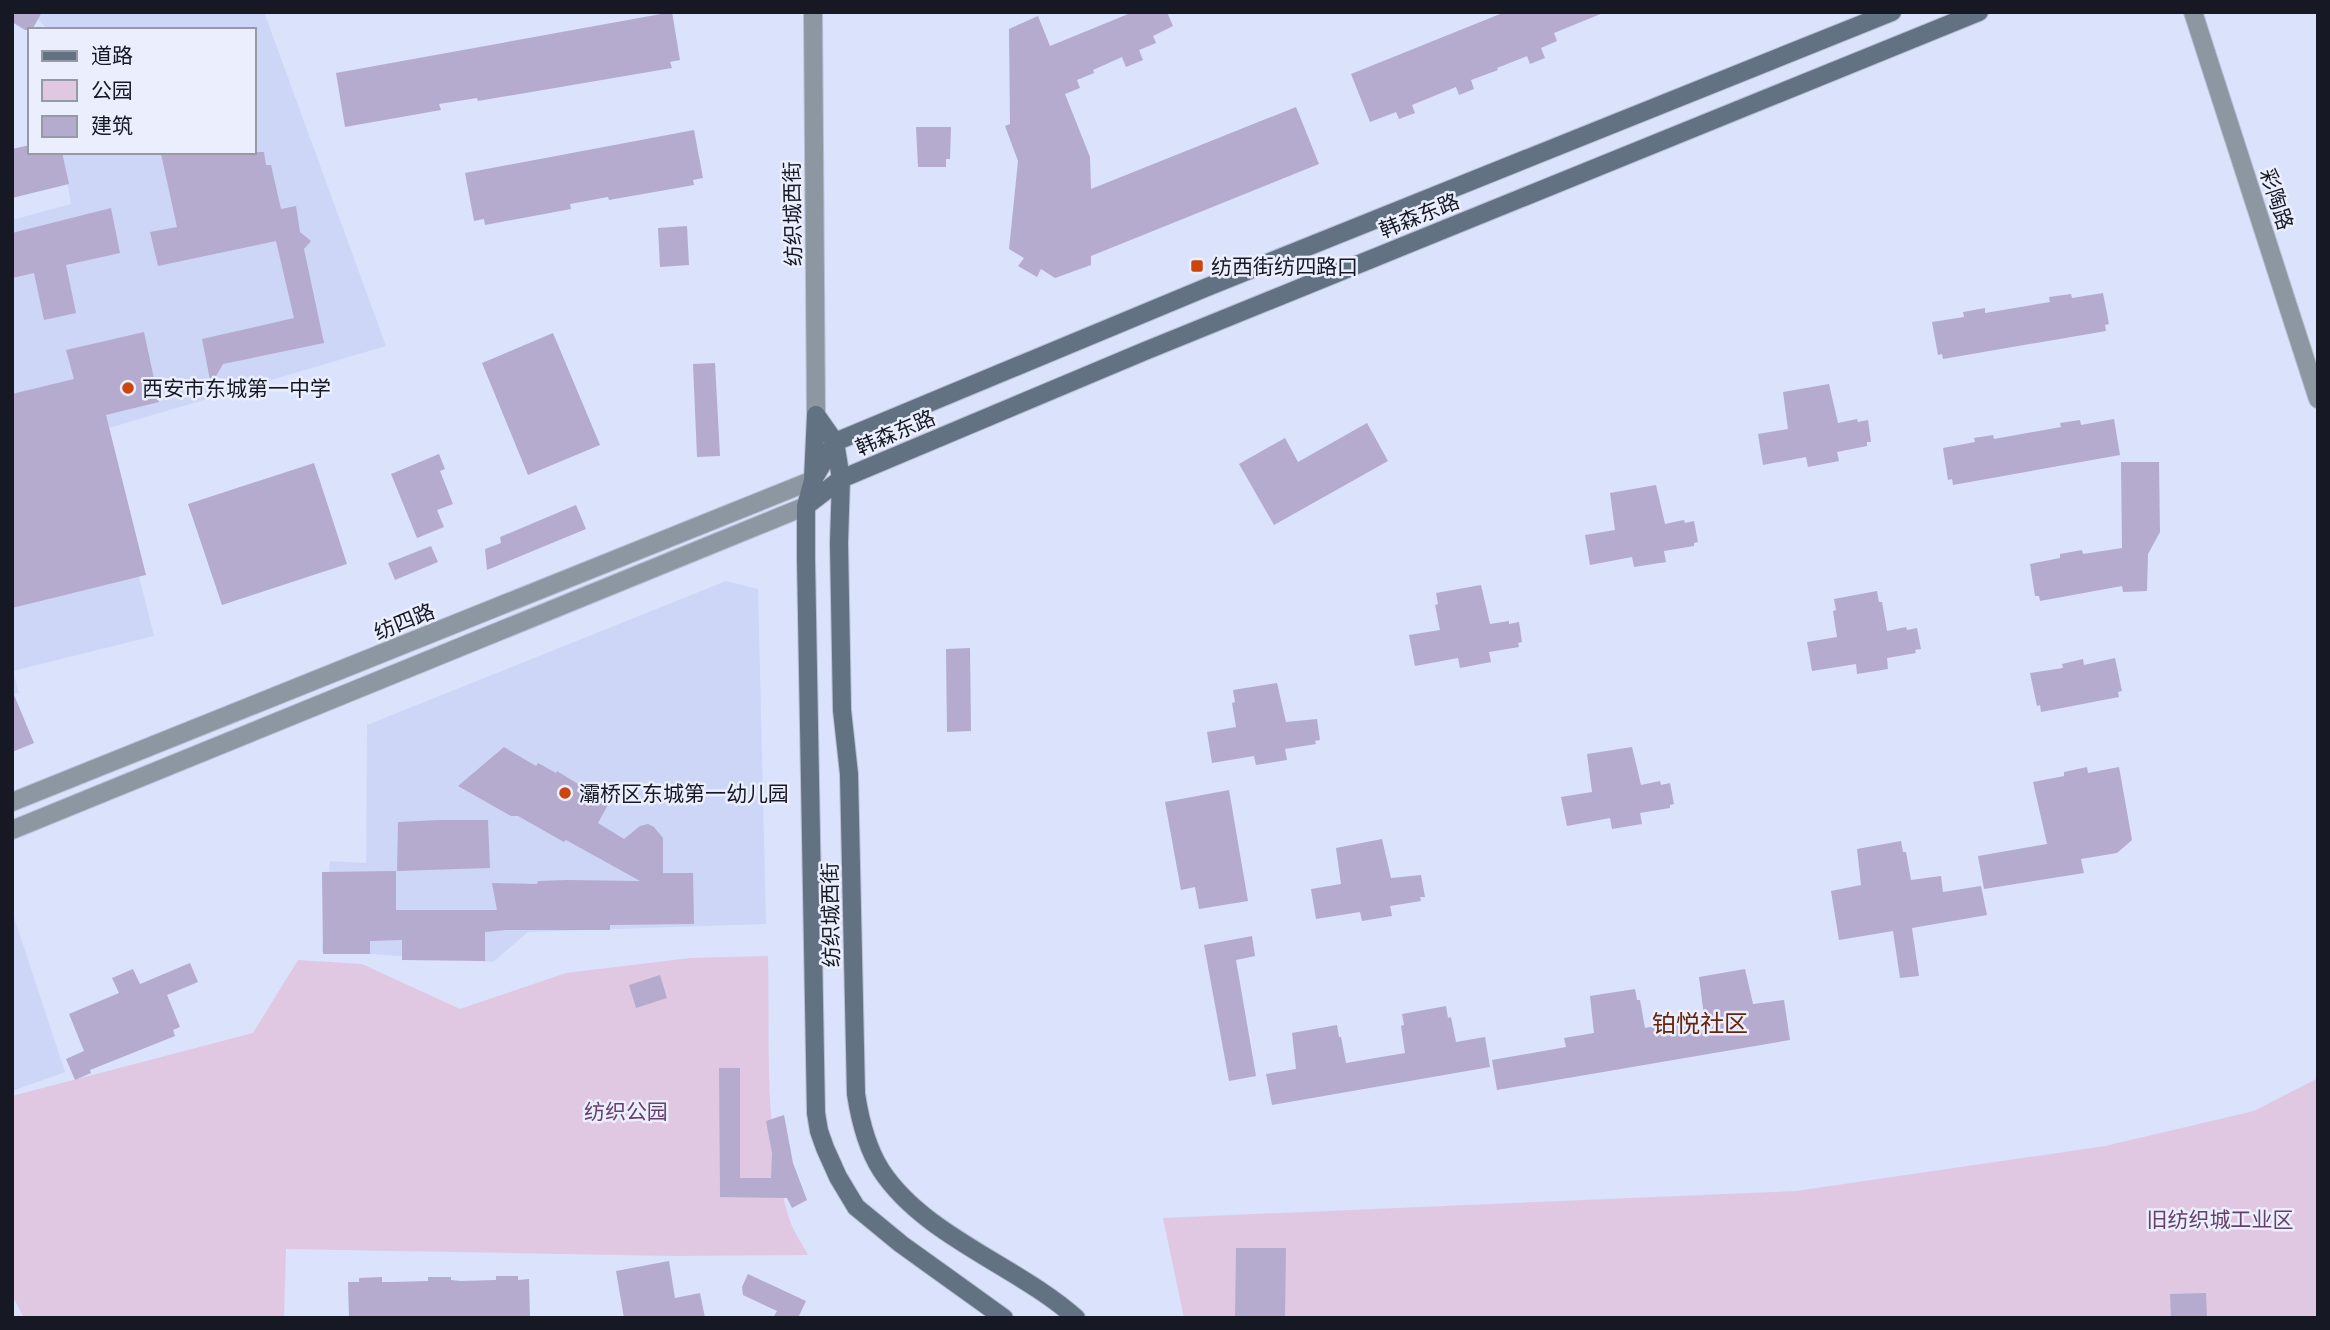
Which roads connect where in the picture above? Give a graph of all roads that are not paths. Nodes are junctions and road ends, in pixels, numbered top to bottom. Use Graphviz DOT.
graph roads {
  1 [pos="813,12"];
  2 [pos="1892,12"];
  3 [pos="1979,12"];
  4 [pos="2193,12"];
  5 [pos="2318,399"];
  6 [pos="817,415"];
  7 [pos="835,442"];
  8 [pos="813,480"];
  9 [pos="841,480"];
  10 [pos="806,506"];
  11 [pos="12,802"];
  12 [pos="12,830"];
  13 [pos="1004,1318"];
  14 [pos="1076,1318"];
  1 -- 6 [label="street, 纺织城西街"];
  2 -- 7 [label="main road, 韩森东路"];
  3 -- 9 [label="main road, 韩森东路"];
  4 -- 5 [label="street, 彩陶路"];
  6 -- 7 [label="main road, 纺织城西街"];
  6 -- 8 [label="main road, 纺织城西街"];
  7 -- 8 [label="main road, 韩森东路"];
  7 -- 9 [label="main road, 纺织城西街"];
  8 -- 10 [label="main road, 纺织城西街"];
  8 -- 11 [label="street, 纺四路"];
  9 -- 10 [label="main road, 韩森东路"];
  9 -- 14 [label="main road, 纺织城西街"];
  10 -- 12 [label="street"];
  10 -- 13 [label="main road, 纺织城西街"];
}
